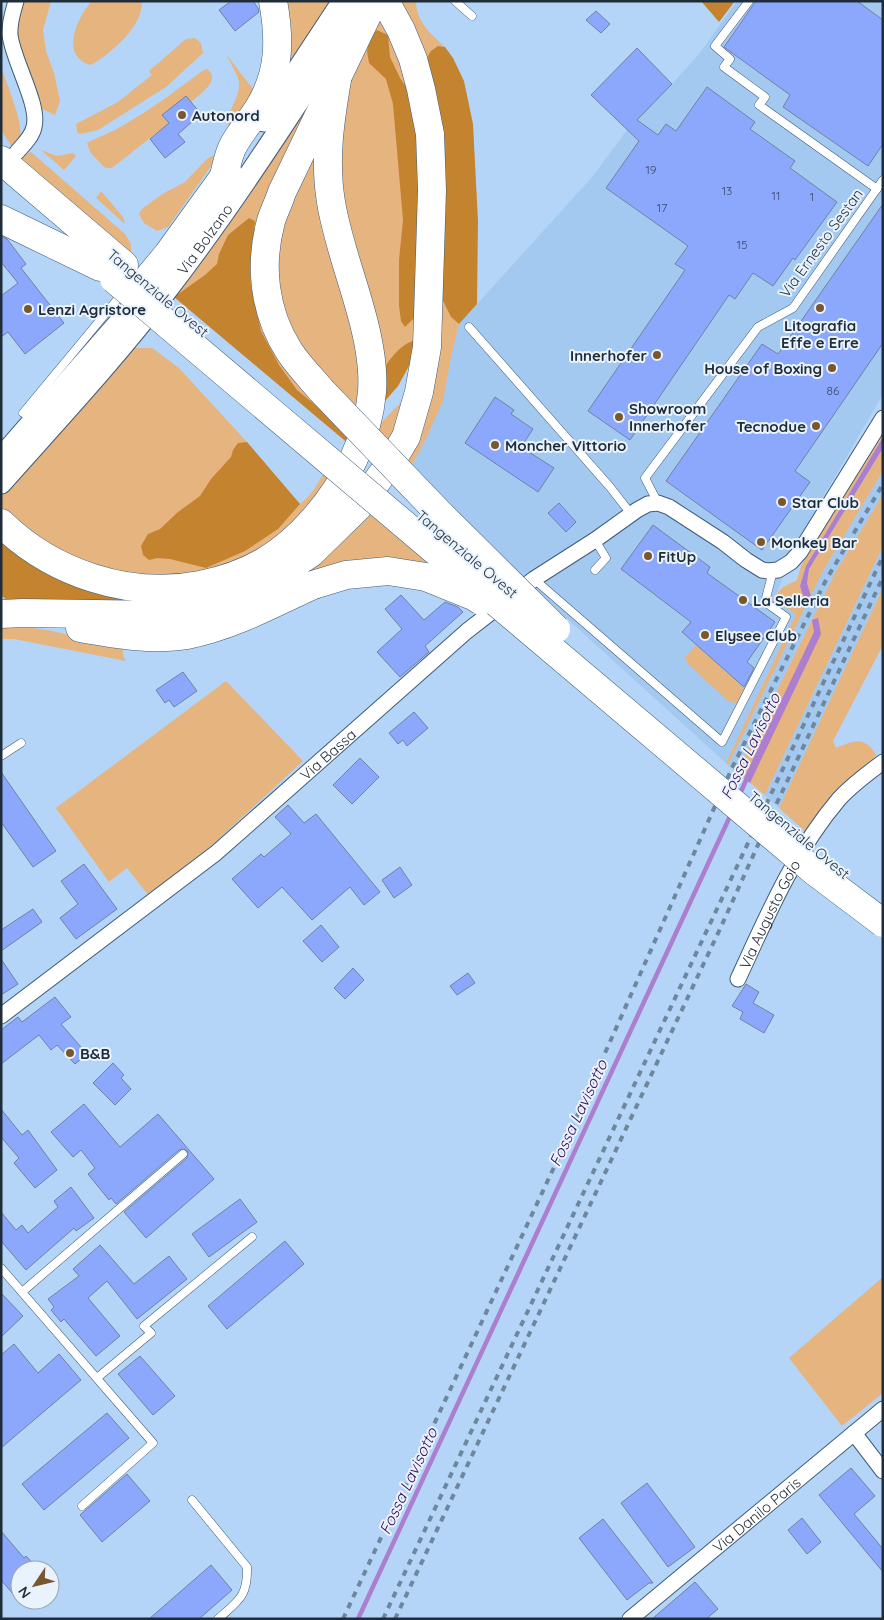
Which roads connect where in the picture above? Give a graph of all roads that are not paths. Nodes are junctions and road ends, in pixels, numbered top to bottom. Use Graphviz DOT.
graph roads {
  1 [pos="16,1"];
  2 [pos="273,1"];
  3 [pos="343,1"];
  4 [pos="364,1"];
  5 [pos="374,1"];
  6 [pos="385,1"];
  7 [pos="455,1"];
  8 [pos="749,1"];
  9 [pos="472,16"];
  10 [pos="337,80"];
  11 [pos="232,148"];
  12 [pos="6,150"];
  13 [pos="883,180"];
  14 [pos="1,183"];
  15 [pos="222,185"];
  16 [pos="877,189"];
  17 [pos="200,215"];
  18 [pos="1,219"];
  19 [pos="173,229"];
  20 [pos="112,270"];
  21 [pos="469,327"];
  22 [pos="23,413"];
  23 [pos="883,418"];
  24 [pos="1,458"];
  25 [pos="352,460"];
  26 [pos="1,483"];
  27 [pos="658,503"];
  28 [pos="358,507"];
  29 [pos="630,514"];
  30 [pos="1,522"];
  31 [pos="595,540"];
  32 [pos="595,570"];
  33 [pos="773,571"];
  34 [pos="534,579"];
  35 [pos="12,614"];
  36 [pos="555,640"];
  37 [pos="21,743"];
  38 [pos="1,756"];
  39 [pos="883,762"];
  40 [pos="883,902"];
  41 [pos="883,923"];
  42 [pos="738,979"];
  43 [pos="1,1016"];
  44 [pos="183,1154"];
  45 [pos="252,1237"];
  46 [pos="1,1268"];
  47 [pos="22,1292"];
  48 [pos="98,1378"];
  49 [pos="883,1409"];
  50 [pos="854,1433"];
  51 [pos="883,1470"];
  52 [pos="192,1500"];
  53 [pos="82,1506"];
  54 [pos="218,1619"];
  55 [pos="630,1619"];
  1 -- 12 [label="street"];
  2 -- 11 [label="highway"];
  3 -- 15 [label="main road, Via Bolzano"];
  4 -- 26 [label="main road, Via Bolzano"];
  5 -- 10 [label="highway"];
  6 -- 28 [label="highway"];
  7 -- 9 [label="lane"];
  8 -- 16 [label="lane"];
  10 -- 25 [label="highway"];
  10 -- 36 [label="highway, bridge"];
  11 -- 15 [label="highway"];
  11 -- 19 [label="lane"];
  12 -- 20 [label="highway, Tangenziale Ovest"];
  13 -- 16 [label="lane, Via Ernesto Sestan"];
  14 -- 20 [label="highway"];
  15 -- 17 [label="main road, Via Bolzano"];
  16 -- 27 [label="lane, Via Ernesto Sestan"];
  17 -- 19 [label="lane"];
  17 -- 24 [label="main road, Via Bolzano"];
  18 -- 20 [label="highway"];
  19 -- 22 [label="lane"];
  20 -- 36 [label="highway, Tangenziale Ovest, bridge"];
  21 -- 29 [label="lane"];
  23 -- 33 [label="street"];
  25 -- 28 [label="highway"];
  25 -- 30 [label="highway"];
  27 -- 29 [label="street, Via Bassa"];
  27 -- 33 [label="street"];
  28 -- 35 [label="highway"];
  29 -- 31 [label="street, Via Bassa"];
  31 -- 32 [label="lane"];
  31 -- 34 [label="street, Via Bassa"];
  33 -- 34 [label="lane"];
  34 -- 43 [label="street, Via Bassa"];
  35 -- 36 [label="highway, bridge"];
  36 -- 40 [label="highway, Tangenziale Ovest"];
  36 -- 41 [label="highway, Tangenziale Ovest, bridge"];
  37 -- 38 [label="lane"];
  39 -- 42 [label="street, Via Augusto Goio"];
  44 -- 47 [label="lane"];
  45 -- 48 [label="lane"];
  46 -- 47 [label="lane"];
  47 -- 48 [label="lane"];
  48 -- 53 [label="lane"];
  49 -- 50 [label="street, Via Danilo Paris"];
  50 -- 51 [label="street"];
  50 -- 55 [label="street, Via Danilo Paris"];
  52 -- 54 [label="lane"];
}
